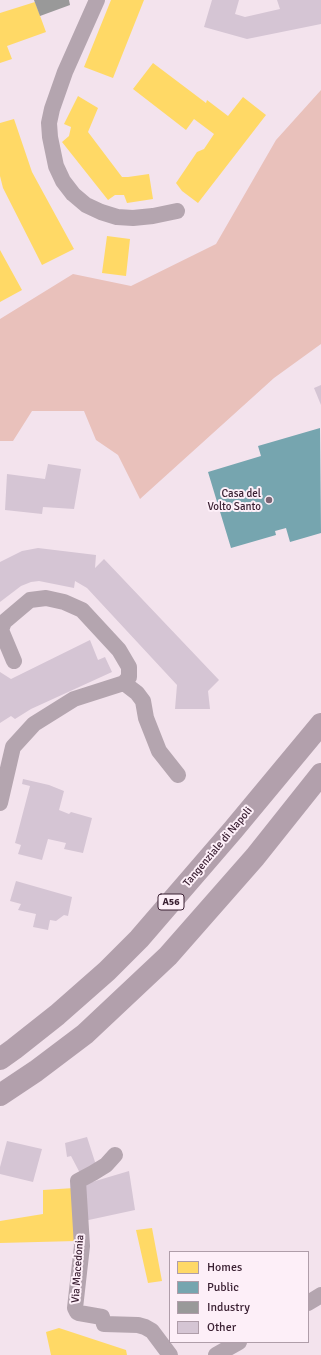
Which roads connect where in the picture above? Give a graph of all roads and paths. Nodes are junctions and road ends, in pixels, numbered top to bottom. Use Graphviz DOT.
graph roads {
  1 [pos="97,0"];
  2 [pos="176,211"];
  3 [pos="14,661"];
  4 [pos="124,683"];
  5 [pos="321,724"];
  6 [pos="321,774"];
  7 [pos="178,775"];
  8 [pos="0,803"];
  9 [pos="0,1059"];
  10 [pos="0,1095"];
  11 [pos="115,1155"];
  12 [pos="321,1295"];
  13 [pos="309,1302"];
  14 [pos="238,1343"];
  15 [pos="170,1355"];
  16 [pos="216,1355"];
  1 -- 2 [label="street"];
  3 -- 4 [label="street"];
  4 -- 7 [label="street"];
  4 -- 8 [label="street"];
  5 -- 9 [label="highway, Tangenziale di Napoli / A56"];
  6 -- 10 [label="highway"];
  11 -- 15 [label="street, Via Macedonia"];
  12 -- 13 [label="street"];
  14 -- 16 [label="street"];
}
